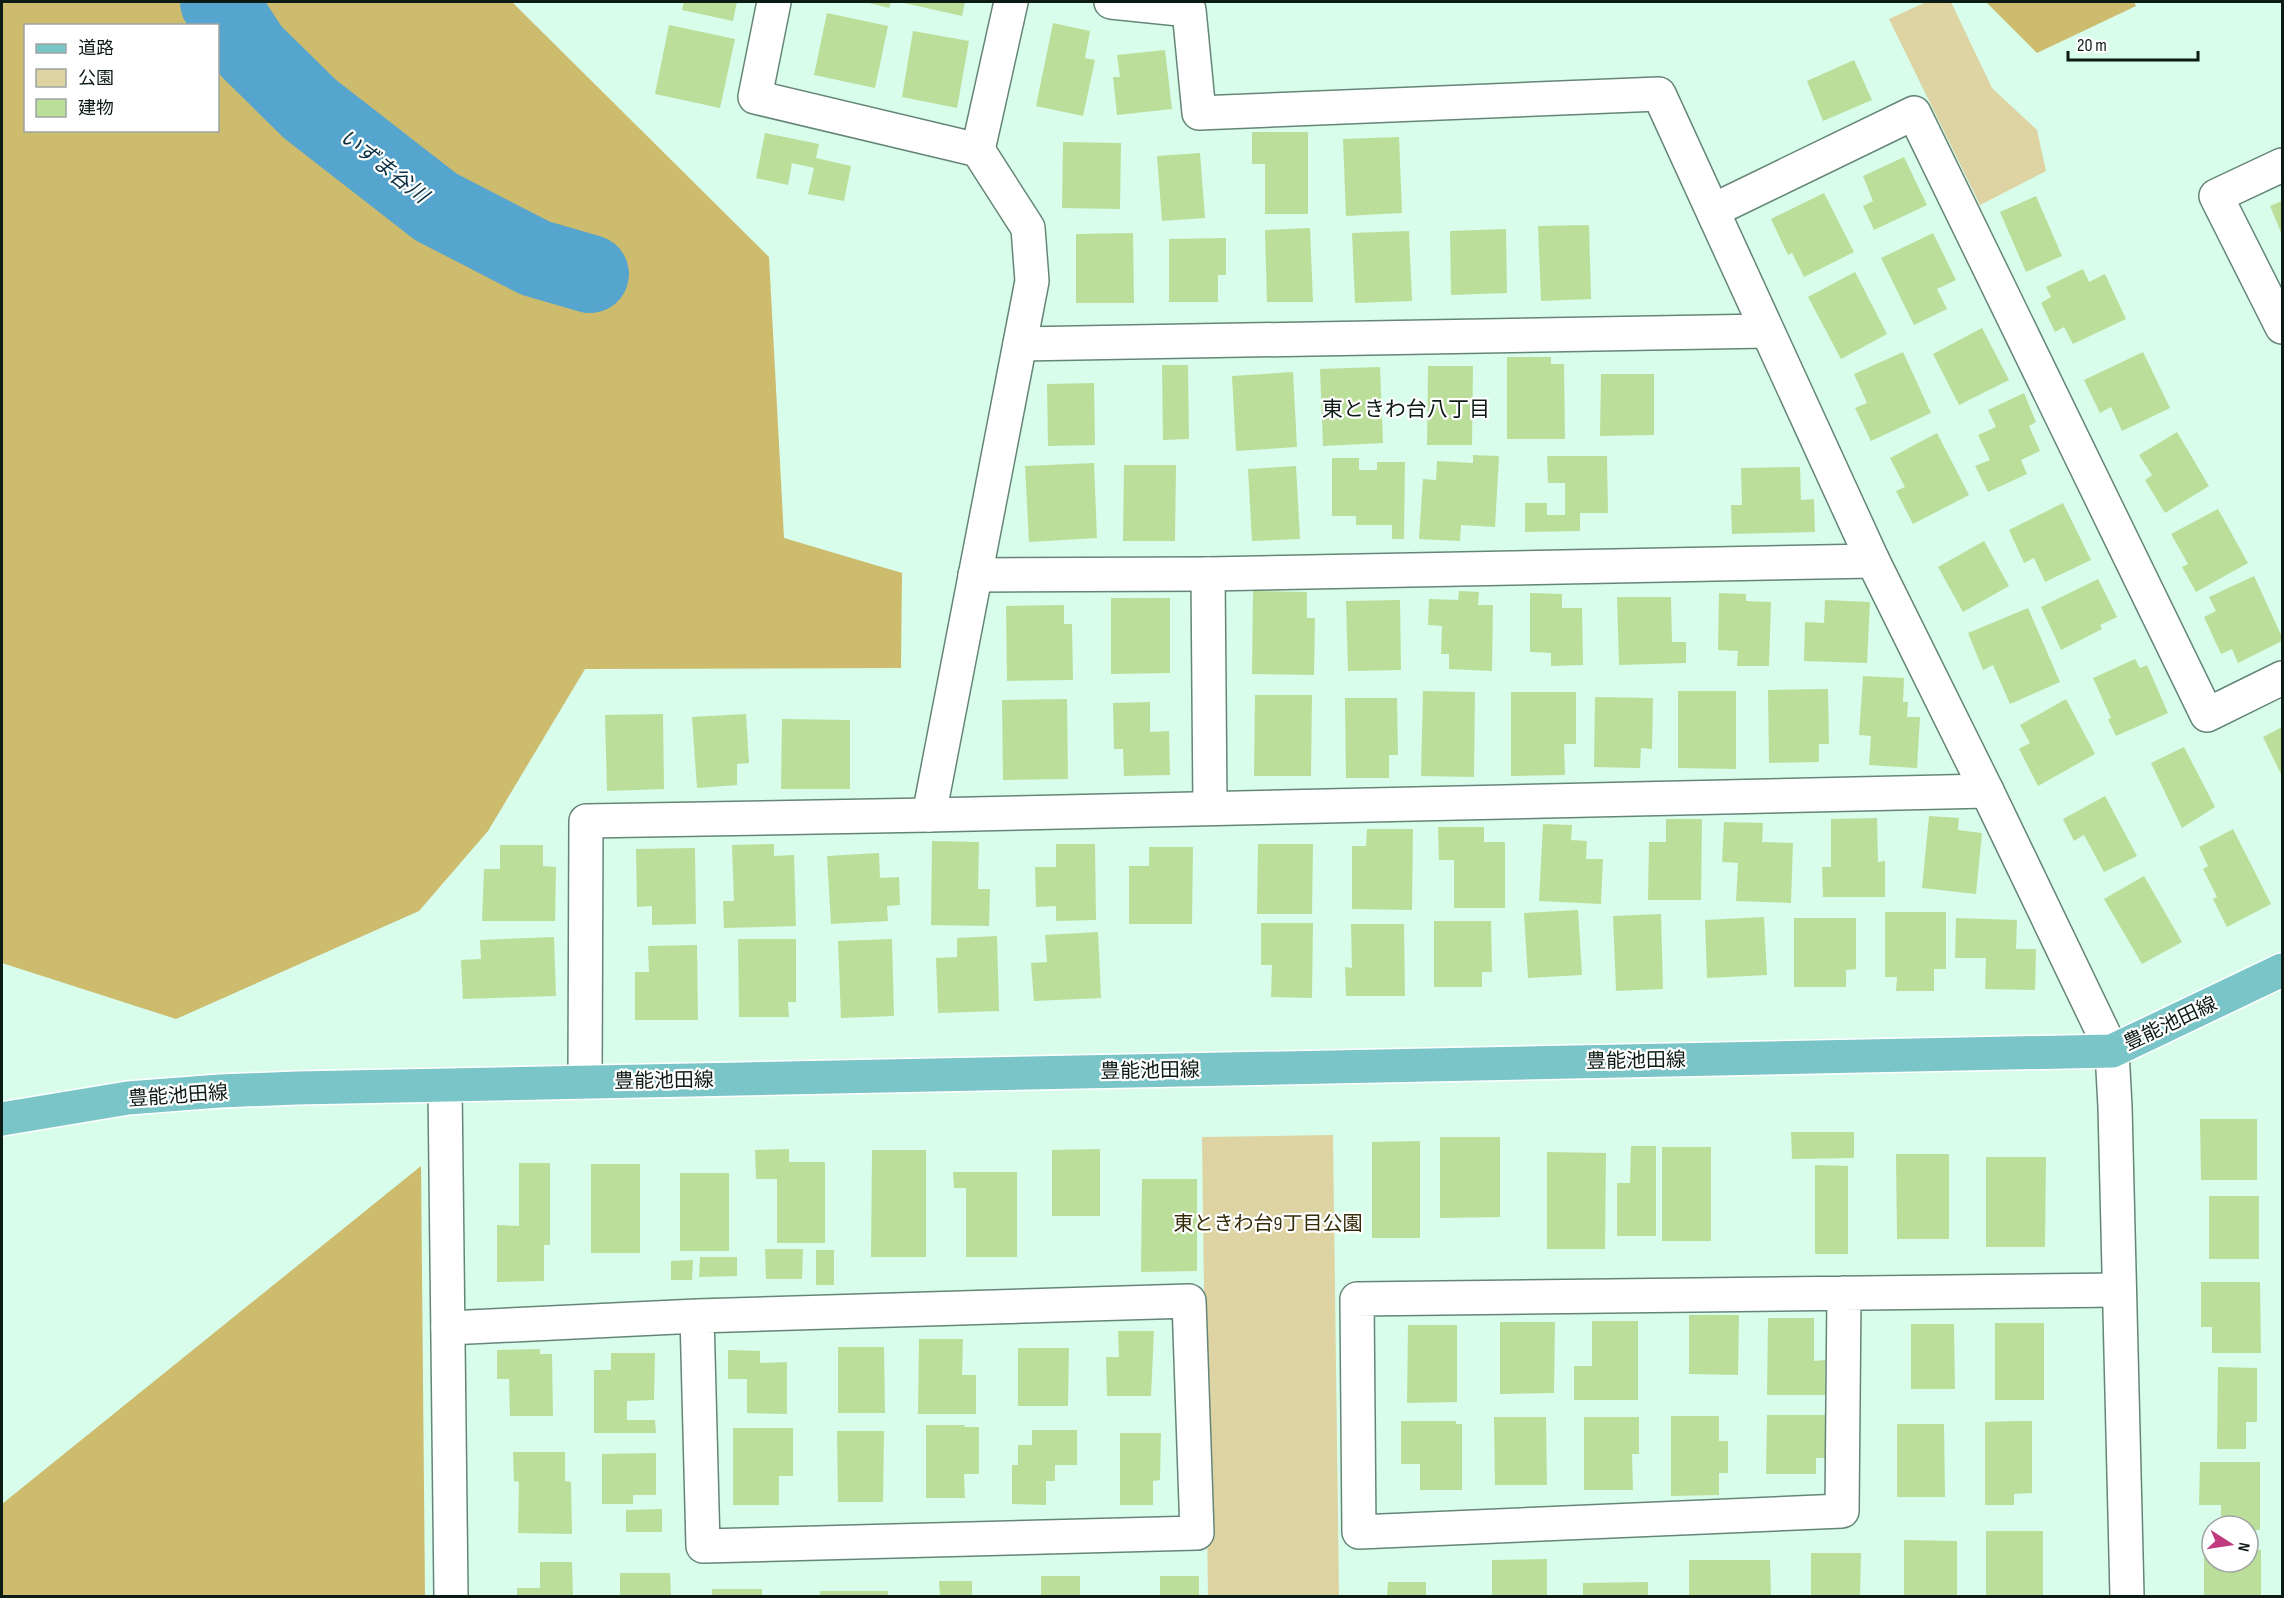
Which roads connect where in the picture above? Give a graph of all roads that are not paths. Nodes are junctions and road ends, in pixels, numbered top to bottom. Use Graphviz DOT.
graph roads {
  1 [pos="774,2"];
  2 [pos="1011,2"];
  3 [pos="1111,2"];
  4 [pos="978,150"];
  5 [pos="2283,165"];
  6 [pos="1714,210"];
  7 [pos="2283,327"];
  8 [pos="1767,331"];
  9 [pos="1020,344"];
  10 [pos="1874,561"];
  11 [pos="1209,574"];
  12 [pos="975,575"];
  13 [pos="2283,678"];
  14 [pos="1987,791"];
  15 [pos="1210,808"];
  16 [pos="929,815"];
  17 [pos="2283,970"];
  18 [pos="2112,1051"];
  19 [pos="585,1082"];
  20 [pos="445,1086"];
  21 [pos="2,1119"];
  22 [pos="2118,1290"];
  23 [pos="1844,1293"];
  24 [pos="697,1316"];
  25 [pos="448,1328"];
  26 [pos="451,1596"];
  27 [pos="2127,1596"];
  1 -- 4 [label="street"];
  2 -- 4 [label="street"];
  3 -- 6 [label="street"];
  4 -- 9 [label="street"];
  5 -- 7 [label="street"];
  6 -- 8 [label="street"];
  6 -- 13 [label="street"];
  8 -- 9 [label="street"];
  8 -- 10 [label="street"];
  9 -- 12 [label="street"];
  10 -- 11 [label="street"];
  10 -- 14 [label="street"];
  11 -- 12 [label="street"];
  11 -- 15 [label="street"];
  12 -- 16 [label="street"];
  14 -- 15 [label="street"];
  14 -- 18 [label="street"];
  15 -- 16 [label="street"];
  16 -- 19 [label="street"];
  17 -- 18 [label="main road, 豊能池田線"];
  18 -- 19 [label="main road, 豊能池田線"];
  18 -- 22 [label="street"];
  19 -- 20 [label="main road, 豊能池田線"];
  20 -- 21 [label="main road, 豊能池田線"];
  20 -- 25 [label="street"];
  22 -- 23 [label="street"];
  22 -- 27 [label="street"];
  23 -- 23 [label="street"];
  24 -- 24 [label="street"];
  24 -- 25 [label="street"];
  25 -- 26 [label="street"];
}
